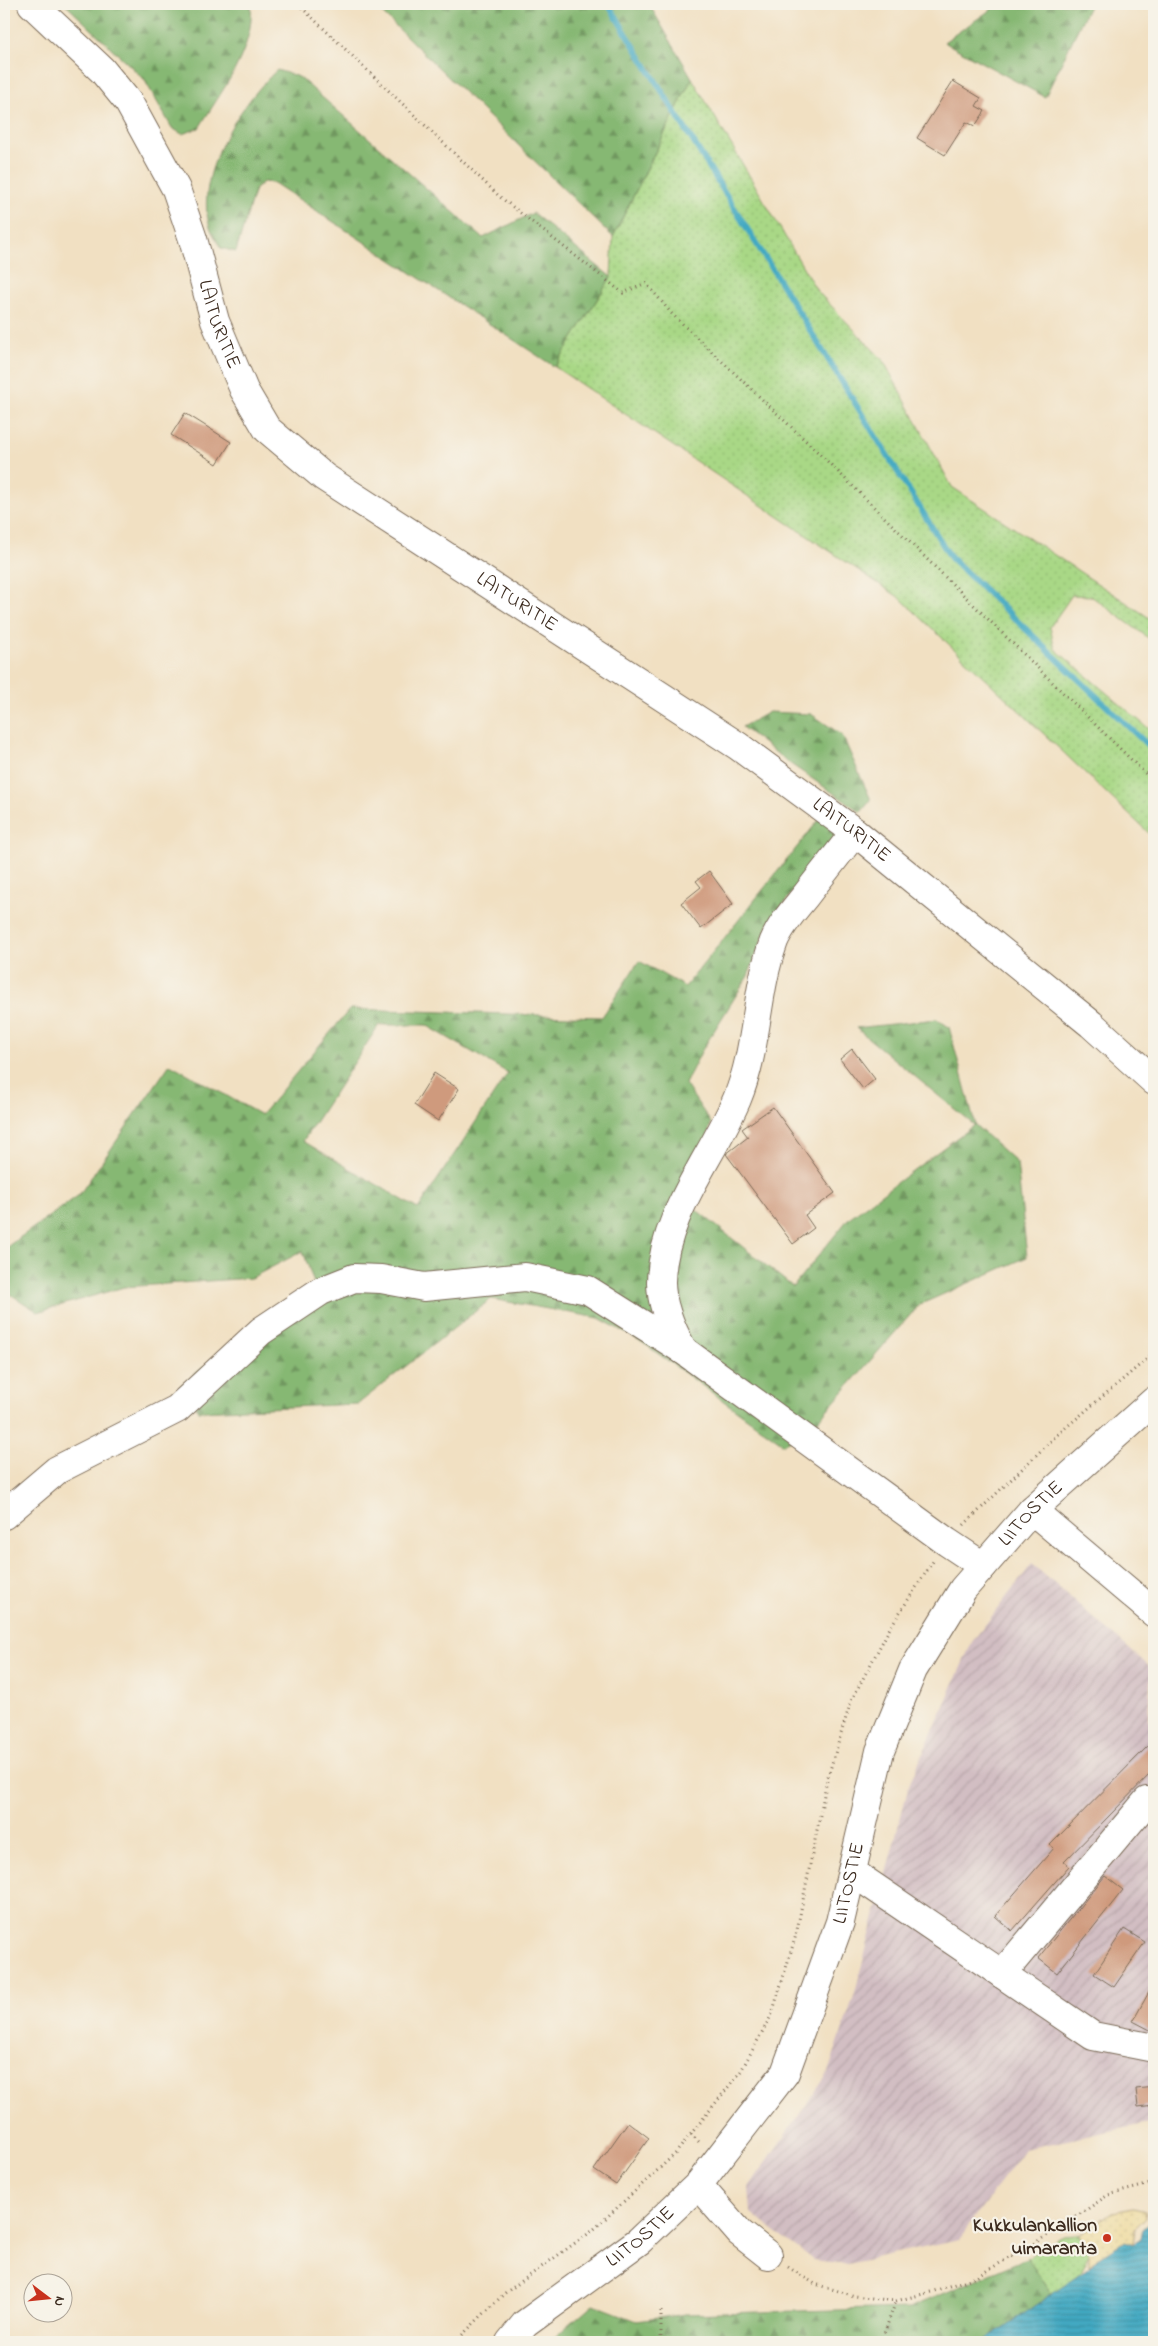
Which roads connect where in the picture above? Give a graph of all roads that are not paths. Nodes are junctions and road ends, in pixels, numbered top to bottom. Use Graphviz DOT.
graph roads {
  1 [pos="32,4"];
  2 [pos="855,832"];
  3 [pos="1154,1081"];
  4 [pos="683,1350"];
  5 [pos="1154,1401"];
  6 [pos="1032,1510"];
  7 [pos="4,1515"];
  8 [pos="983,1566"];
  9 [pos="1154,1612"];
  10 [pos="1147,1801"];
  11 [pos="852,1872"];
  12 [pos="1002,1974"];
  13 [pos="1154,2048"];
  14 [pos="698,2185"];
  15 [pos="768,2255"];
  16 [pos="510,2342"];
  1 -- 2 [label="street, LAITURITIE"];
  2 -- 3 [label="street, LAITURITIE"];
  2 -- 4 [label="street"];
  4 -- 7 [label="street"];
  4 -- 8 [label="street"];
  5 -- 6 [label="street, LIITOSTIE"];
  6 -- 8 [label="street, LIITOSTIE"];
  6 -- 9 [label="street"];
  8 -- 11 [label="street, LIITOSTIE"];
  10 -- 12 [label="street"];
  11 -- 12 [label="street"];
  11 -- 14 [label="street, LIITOSTIE"];
  12 -- 13 [label="street"];
  14 -- 15 [label="street"];
  14 -- 16 [label="street, LIITOSTIE"];
}
